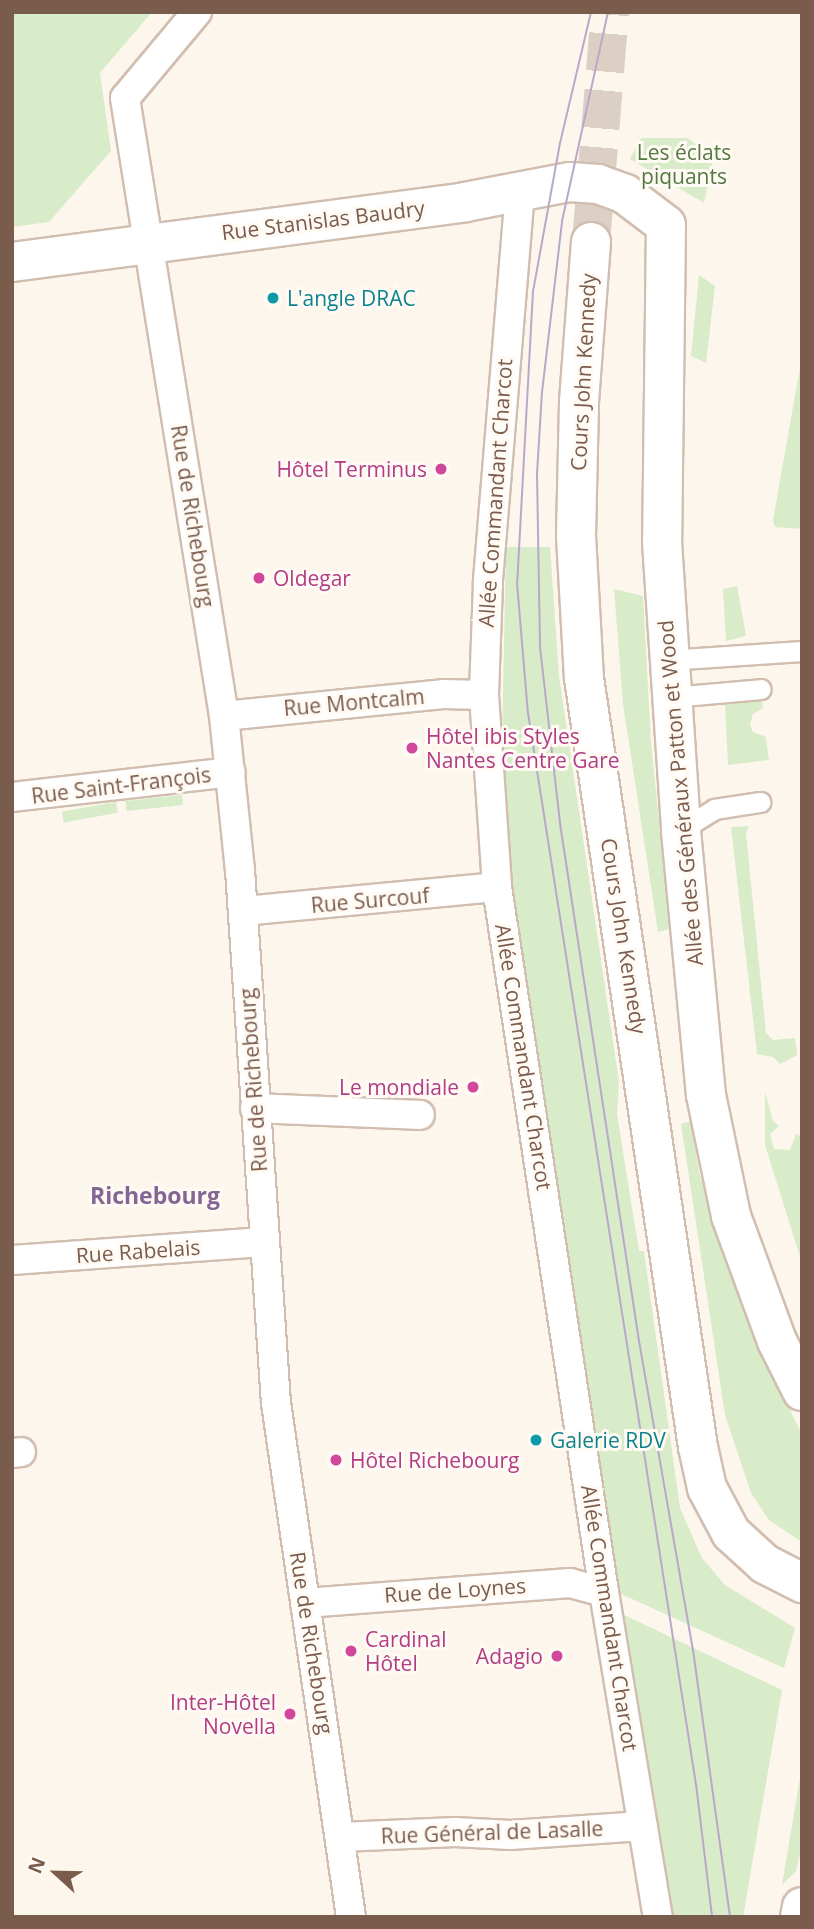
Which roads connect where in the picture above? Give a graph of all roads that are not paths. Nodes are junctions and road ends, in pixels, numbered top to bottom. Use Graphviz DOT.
graph roads {
  1 [pos="197,12"];
  2 [pos="520,191"];
  3 [pos="630,197"];
  4 [pos="591,242"];
  5 [pos="149,243"];
  6 [pos="12,262"];
  7 [pos="802,651"];
  8 [pos="667,660"];
  9 [pos="761,689"];
  10 [pos="484,695"];
  11 [pos="672,697"];
  12 [pos="224,716"];
  13 [pos="231,772"];
  14 [pos="12,797"];
  15 [pos="760,802"];
  16 [pos="681,831"];
  17 [pos="497,887"];
  18 [pos="243,911"];
  19 [pos="255,1108"];
  20 [pos="419,1115"];
  21 [pos="263,1242"];
  22 [pos="12,1261"];
  23 [pos="802,1391"];
  24 [pos="802,1583"];
  25 [pos="604,1592"];
  26 [pos="305,1603"];
  27 [pos="643,1826"];
  28 [pos="341,1837"];
  29 [pos="802,1907"];
  30 [pos="351,1917"];
  31 [pos="658,1917"];
  32 [pos="800,1917"];
  1 -- 5 [label="street, Rue de Richebourg"];
  2 -- 3 [label="main road, Rue Stanislas Baudry"];
  2 -- 5 [label="main road, Rue Stanislas Baudry"];
  2 -- 10 [label="street, Allée Commandant Charcot"];
  3 -- 8 [label="main road, Allée des Généraux Patton et Wood"];
  4 -- 24 [label="main road, Cours John Kennedy"];
  5 -- 6 [label="main road, Rue Stanislas Baudry"];
  5 -- 12 [label="street, Rue de Richebourg"];
  7 -- 8 [label="lane"];
  8 -- 11 [label="main road, Allée des Généraux Patton et Wood"];
  9 -- 11 [label="lane"];
  10 -- 12 [label="street, Rue Montcalm"];
  10 -- 17 [label="street, Allée Commandant Charcot"];
  11 -- 16 [label="main road, Allée des Généraux Patton et Wood"];
  12 -- 13 [label="street, Rue de Richebourg"];
  13 -- 14 [label="street, Rue Saint-François"];
  13 -- 18 [label="street, Rue de Richebourg"];
  15 -- 16 [label="lane"];
  16 -- 23 [label="main road, Allée des Généraux Patton et Wood"];
  17 -- 18 [label="street, Rue Surcouf"];
  17 -- 25 [label="street, Allée Commandant Charcot"];
  18 -- 19 [label="street, Rue de Richebourg"];
  19 -- 20 [label="street"];
  19 -- 21 [label="street, Rue de Richebourg"];
  21 -- 22 [label="street, Rue Rabelais"];
  21 -- 26 [label="street, Rue de Richebourg"];
  25 -- 26 [label="street, Rue de Loynes"];
  25 -- 27 [label="street, Allée Commandant Charcot"];
  26 -- 28 [label="street, Rue de Richebourg"];
  27 -- 28 [label="street, Rue Général de Lasalle"];
  27 -- 31 [label="street, Allée Commandant Charcot"];
  28 -- 30 [label="street, Rue de Richebourg"];
  29 -- 32 [label="main road"];
}
